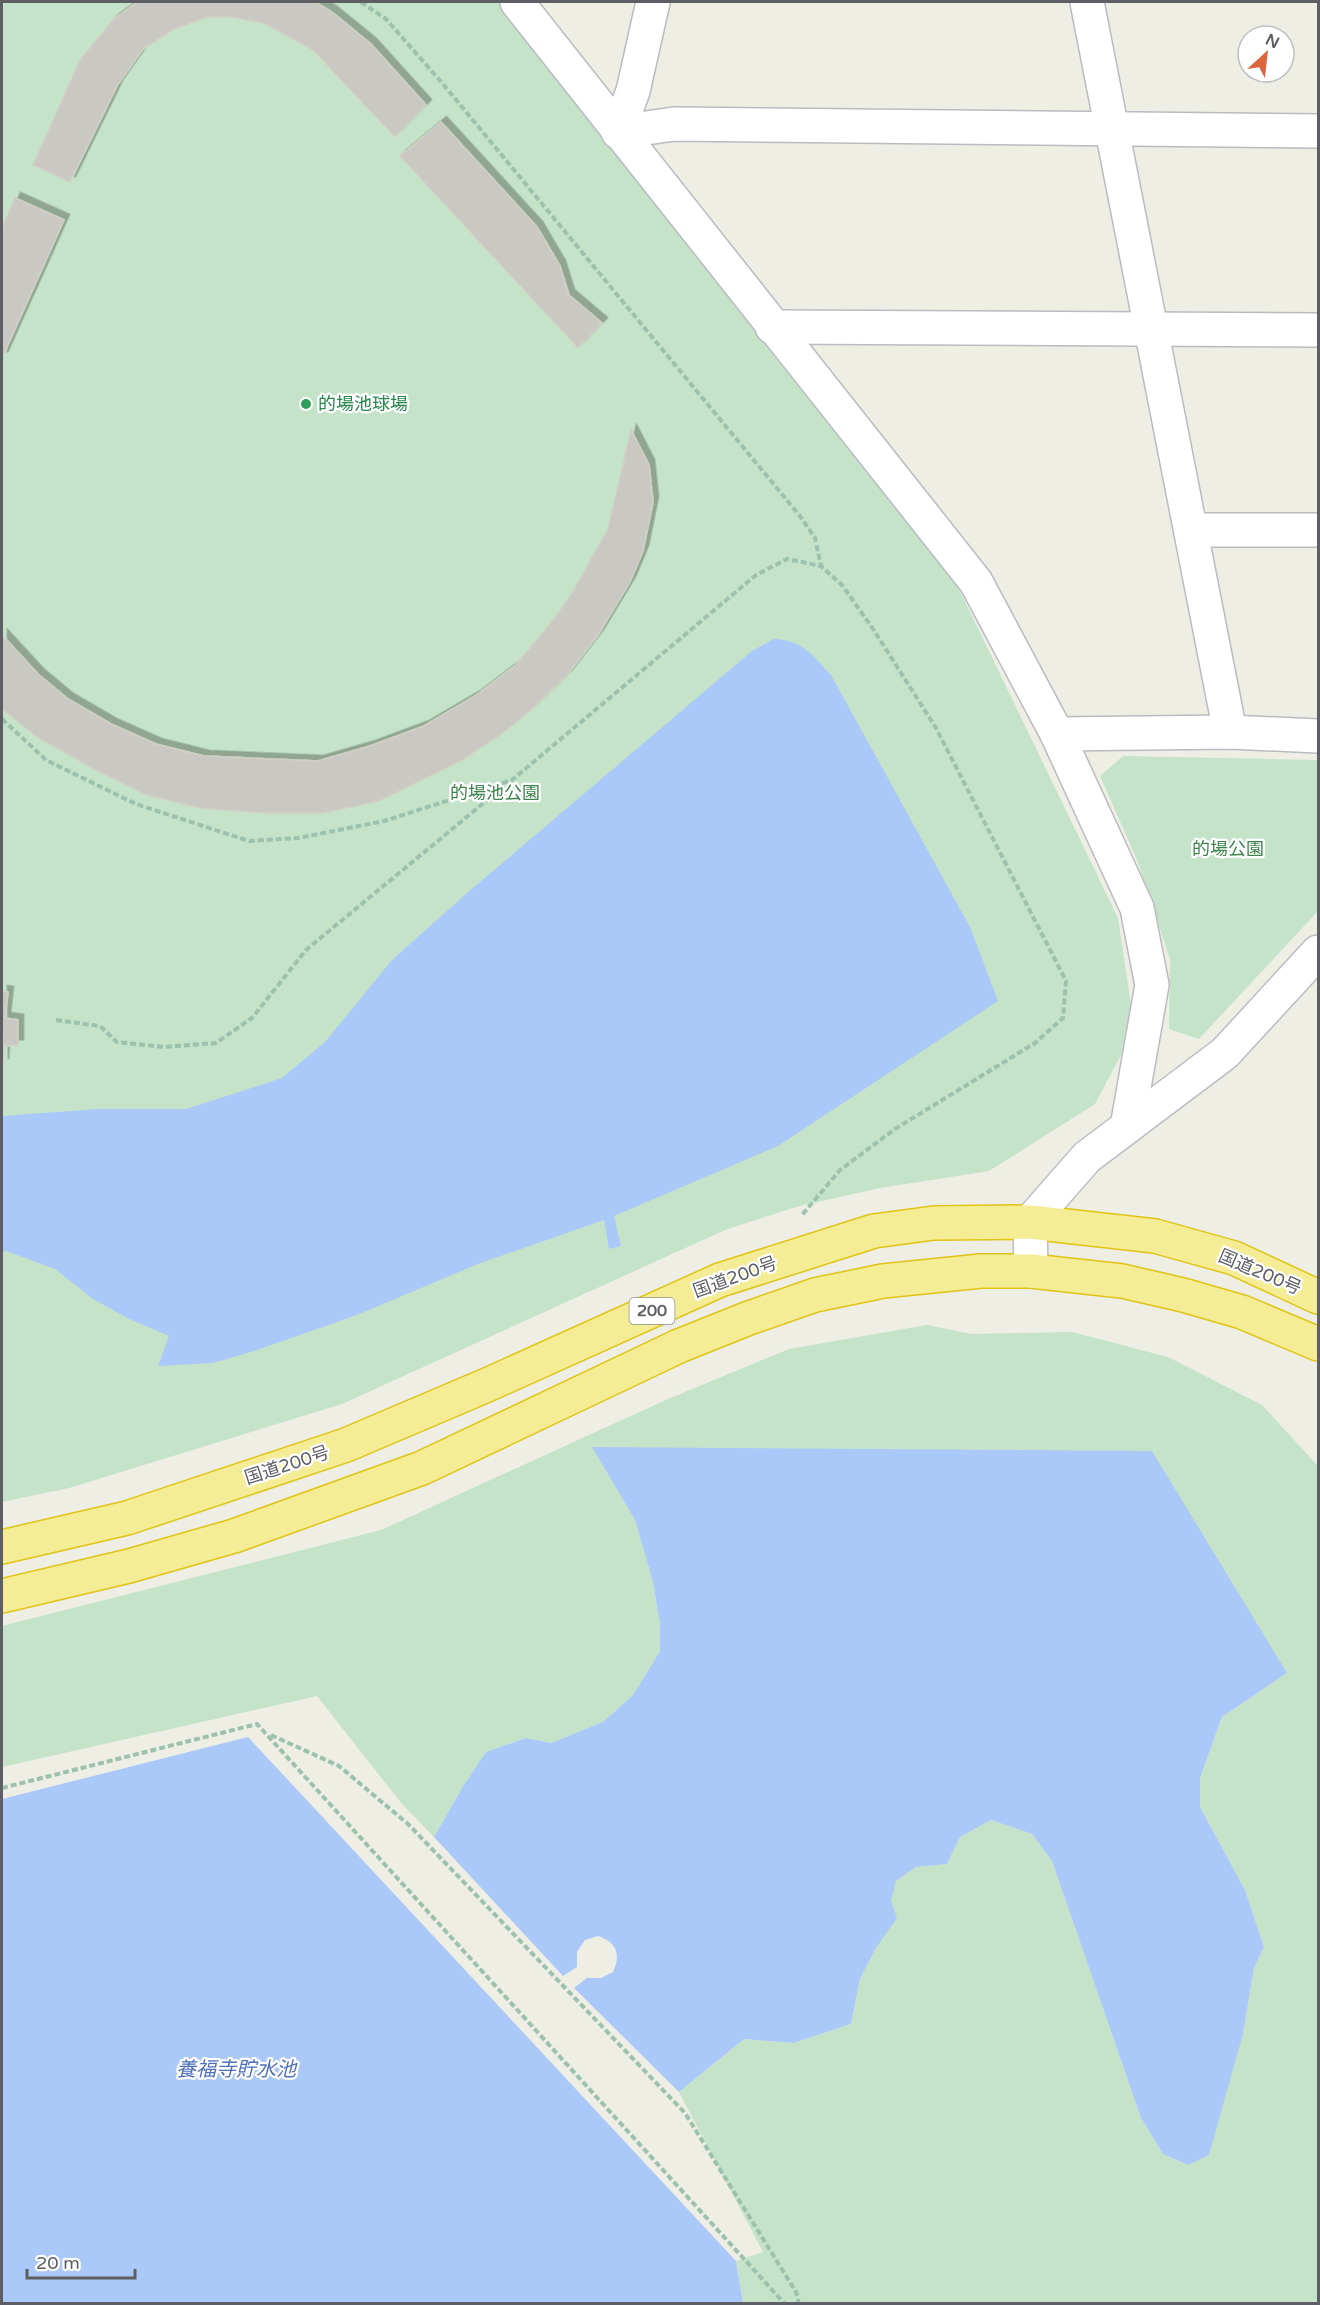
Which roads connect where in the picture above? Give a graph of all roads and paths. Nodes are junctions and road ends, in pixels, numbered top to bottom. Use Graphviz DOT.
graph roads {
  1 [pos="360,2"];
  2 [pos="517,2"];
  3 [pos="653,2"];
  4 [pos="1087,2"];
  5 [pos="1111,128"];
  6 [pos="1318,131"];
  7 [pos="618,132"];
  8 [pos="772,327"];
  9 [pos="1149,327"];
  10 [pos="1318,330"];
  11 [pos="1191,530"];
  12 [pos="1318,530"];
  13 [pos="821,566"];
  14 [pos="2,719"];
  15 [pos="1230,732"];
  16 [pos="1057,734"];
  17 [pos="1318,736"];
  18 [pos="512,780"];
  19 [pos="1318,952"];
  20 [pos="56,1020"];
  21 [pos="1127,1127"];
  22 [pos="801,1217"];
  23 [pos="1030,1222"];
  24 [pos="1031,1271"];
  25 [pos="1318,1297"];
  26 [pos="1318,1344"];
  27 [pos="2,1546"];
  28 [pos="2,1596"];
  29 [pos="268,1733"];
  30 [pos="2,1788"];
  31 [pos="785,2304"];
  32 [pos="800,2304"];
  1 -- 13 [label="path"];
  2 -- 7 [label="street"];
  3 -- 7 [label="street"];
  4 -- 5 [label="street"];
  5 -- 6 [label="street"];
  5 -- 7 [label="street"];
  5 -- 9 [label="street"];
  7 -- 8 [label="street"];
  8 -- 9 [label="street"];
  8 -- 16 [label="street"];
  9 -- 10 [label="street"];
  9 -- 11 [label="street"];
  11 -- 12 [label="street"];
  11 -- 15 [label="street"];
  13 -- 18 [label="path"];
  13 -- 22 [label="path"];
  14 -- 18 [label="path"];
  15 -- 16 [label="street"];
  15 -- 17 [label="street"];
  16 -- 21 [label="street"];
  18 -- 20 [label="path"];
  19 -- 21 [label="street"];
  21 -- 23 [label="street"];
  23 -- 24 [label="street"];
  23 -- 25 [label="highway, 国道200号 / 200"];
  23 -- 27 [label="highway, 国道200号 / 200"];
  24 -- 26 [label="highway, 200"];
  24 -- 28 [label="highway, 200"];
  29 -- 30 [label="path"];
  29 -- 31 [label="path"];
  29 -- 32 [label="path"];
}
